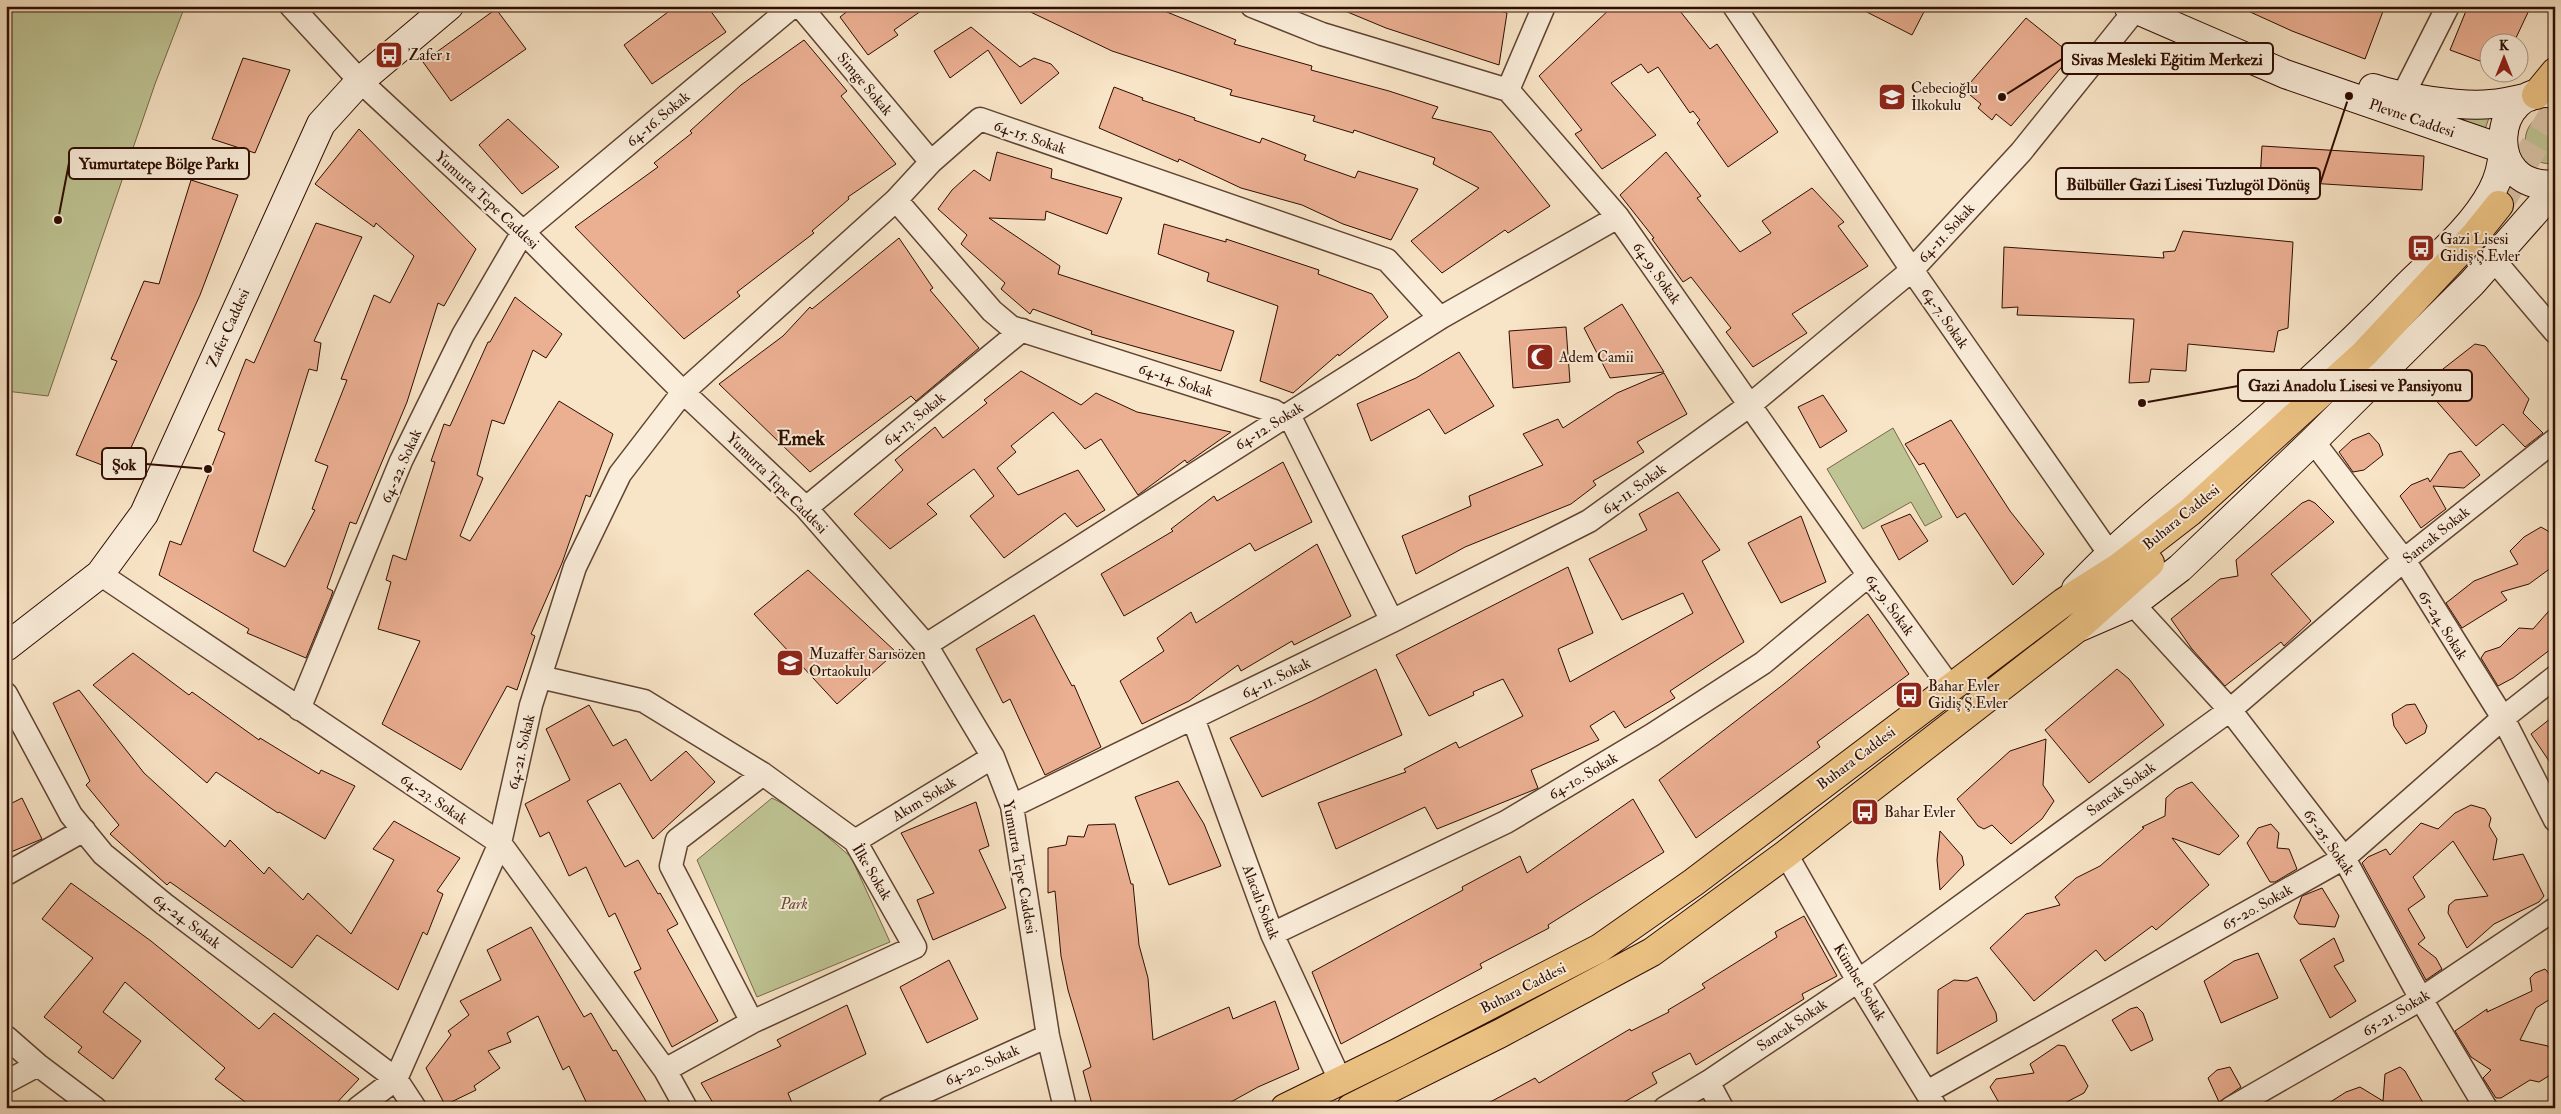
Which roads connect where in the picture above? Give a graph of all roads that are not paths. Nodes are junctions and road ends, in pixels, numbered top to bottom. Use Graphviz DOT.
graph roads {
  1 [pos="291,6"];
  2 [pos="449,6"];
  3 [pos="793,6"];
  4 [pos="800,6"];
  5 [pos="1252,6"];
  6 [pos="1544,6"];
  7 [pos="1734,6"];
  8 [pos="2448,6"];
  9 [pos="2148,9"];
  10 [pos="2555,72"];
  11 [pos="360,81"];
  12 [pos="1508,90"];
  13 [pos="2403,95"];
  14 [pos="2540,95"];
  15 [pos="2503,150"];
  16 [pos="932,162"];
  17 [pos="2555,184"];
  18 [pos="2555,189"];
  19 [pos="896,200"];
  20 [pos="1618,217"];
  21 [pos="523,232"];
  22 [pos="2493,260"];
  23 [pos="1912,270"];
  24 [pos="1440,318"];
  25 [pos="1022,330"];
  26 [pos="2555,332"];
  27 [pos="683,392"];
  28 [pos="1750,405"];
  29 [pos="1283,416"];
  30 [pos="2555,440"];
  31 [pos="2313,441"];
  32 [pos="806,508"];
  33 [pos="2109,553"];
  34 [pos="2404,560"];
  35 [pos="100,574"];
  36 [pos="1869,576"];
  37 [pos="2064,602"];
  38 [pos="2133,604"];
  39 [pos="1392,620"];
  40 [pos="2076,629"];
  41 [pos="926,645"];
  42 [pos="6,647"];
  43 [pos="540,677"];
  44 [pos="2555,677"];
  45 [pos="1950,687"];
  46 [pos="6,694"];
  47 [pos="299,709"];
  48 [pos="2230,710"];
  49 [pos="1193,718"];
  50 [pos="2503,718"];
  51 [pos="993,756"];
  52 [pos="763,774"];
  53 [pos="1012,806"];
  54 [pos="2555,820"];
  55 [pos="84,830"];
  56 [pos="855,841"];
  57 [pos="500,843"];
  58 [pos="1786,854"];
  59 [pos="2344,858"];
  60 [pos="6,874"];
  61 [pos="2555,909"];
  62 [pos="1272,934"];
  63 [pos="1858,981"];
  64 [pos="2421,999"];
  65 [pos="752,1022"];
  66 [pos="1048,1036"];
  67 [pos="6,1037"];
  68 [pos="38,1066"];
  69 [pos="665,1070"];
  70 [pos="396,1079"];
  71 [pos="6,1082"];
  72 [pos="1341,1082"];
  73 [pos="1708,1082"];
  74 [pos="1932,1100"];
  75 [pos="95,1108"];
  76 [pos="358,1108"];
  77 [pos="415,1108"];
  78 [pos="686,1108"];
  79 [pos="889,1108"];
  80 [pos="1065,1108"];
  81 [pos="1285,1108"];
  82 [pos="1351,1108"];
  83 [pos="1665,1108"];
  84 [pos="1722,1108"];
  85 [pos="2231,1108"];
  86 [pos="2486,1108"];
  1 -- 11 [label="street, Yumurta Tepe Caddesi"];
  2 -- 11 [label="street, Zafer Caddesi"];
  3 -- 21 [label="street, 64-16. Sokak"];
  4 -- 16 [label="street, Simge Sokak"];
  5 -- 12 [label="street"];
  6 -- 12 [label="street"];
  7 -- 23 [label="street, 64-7. Sokak"];
  8 -- 13 [label="street"];
  9 -- 13 [label="street, Plevne Caddesi"];
  9 -- 15 [label="street, Plevne Caddesi"];
  9 -- 23 [label="street, 64-11. Sokak"];
  10 -- 14 [label="main road"];
  11 -- 21 [label="street, Yumurta Tepe Caddesi"];
  11 -- 35 [label="street, Zafer Caddesi"];
  12 -- 20 [label="street, 64-9. Sokak"];
  13 -- 14 [label="street, Plevne Caddesi"];
  14 -- 15 [label="street"];
  15 -- 17 [label="street"];
  15 -- 33 [label="street"];
  16 -- 19 [label="street, 64-15. Sokak"];
  16 -- 24 [label="street, 64-15. Sokak"];
  18 -- 22 [label="street"];
  19 -- 25 [label="street, 64-14. Sokak"];
  19 -- 27 [label="street, 64-15. Sokak"];
  20 -- 24 [label="street, 64-12. Sokak"];
  20 -- 28 [label="street, 64-9. Sokak"];
  21 -- 27 [label="street, Yumurta Tepe Caddesi"];
  21 -- 47 [label="street, 64-22. Sokak"];
  22 -- 26 [label="street"];
  22 -- 31 [label="street"];
  23 -- 28 [label="street, 64-11. Sokak"];
  23 -- 33 [label="street, 64-7. Sokak"];
  24 -- 29 [label="street, 64-12. Sokak"];
  25 -- 29 [label="street, 64-14. Sokak"];
  25 -- 32 [label="street, 64-13. Sokak"];
  27 -- 32 [label="street, Yumurta Tepe Caddesi"];
  27 -- 43 [label="street, 64-21. Sokak"];
  28 -- 36 [label="street, 64-9. Sokak"];
  28 -- 39 [label="street, 64-11. Sokak"];
  29 -- 39 [label="street, 64-14. Sokak"];
  29 -- 41 [label="street, 64-12. Sokak"];
  30 -- 34 [label="street, Sancak Sokak"];
  31 -- 34 [label="street, 65-24. Sokak"];
  31 -- 38 [label="street"];
  32 -- 41 [label="street, Yumurta Tepe Caddesi"];
  33 -- 37 [label="street"];
  34 -- 48 [label="street, Sancak Sokak"];
  34 -- 50 [label="street, 65-24. Sokak"];
  35 -- 42 [label="street, Zafer Caddesi"];
  35 -- 47 [label="street, 64-23. Sokak"];
  36 -- 45 [label="street, 64-9. Sokak"];
  36 -- 62 [label="street, 64-10. Sokak"];
  37 -- 40 [label="main road, Buhara Caddesi"];
  37 -- 45 [label="main road, Buhara Caddesi"];
  38 -- 40 [label="street"];
  38 -- 48 [label="street, 65-25. Sokak"];
  39 -- 49 [label="street, 64-11. Sokak"];
  40 -- 58 [label="main road, Buhara Caddesi"];
  41 -- 51 [label="street, Yumurta Tepe Caddesi"];
  43 -- 52 [label="street, İlke Sokak"];
  43 -- 57 [label="street, 64-21. Sokak"];
  44 -- 50 [label="street, 65-20. Sokak"];
  45 -- 72 [label="main road, Buhara Caddesi"];
  46 -- 55 [label="street, 64-24. Sokak"];
  47 -- 57 [label="street, 64-23. Sokak"];
  48 -- 59 [label="street, 65-25. Sokak"];
  48 -- 63 [label="street, Sancak Sokak"];
  49 -- 53 [label="street, 64-11. Sokak"];
  49 -- 62 [label="street, Alacalı Sokak"];
  50 -- 54 [label="street, 65-24. Sokak"];
  50 -- 59 [label="street, 65-20. Sokak"];
  51 -- 53 [label="street, Yumurta Tepe Caddesi"];
  51 -- 56 [label="street, Akım Sokak"];
  52 -- 56 [label="street, İlke Sokak"];
  52 -- 65 [label="street"];
  53 -- 66 [label="street, Yumurta Tepe Caddesi"];
  55 -- 60 [label="street"];
  55 -- 70 [label="street, 64-24. Sokak"];
  56 -- 65 [label="street, İlke Sokak"];
  57 -- 69 [label="street, 64-23. Sokak"];
  57 -- 70 [label="street, 64-21. Sokak"];
  58 -- 63 [label="street, Kümbet Sokak"];
  58 -- 82 [label="main road, Buhara Caddesi"];
  59 -- 64 [label="street, 65-25. Sokak"];
  59 -- 74 [label="street, 65-20. Sokak"];
  61 -- 64 [label="street, 65-21. Sokak"];
  62 -- 72 [label="street, Alacalı Sokak"];
  63 -- 73 [label="street, Sancak Sokak"];
  63 -- 74 [label="street, Kümbet Sokak"];
  64 -- 85 [label="street, 65-21. Sokak"];
  64 -- 86 [label="street, 65-25. Sokak"];
  65 -- 69 [label="street, İlke Sokak"];
  66 -- 79 [label="street, 64-20. Sokak"];
  66 -- 80 [label="street, Yumurta Tepe Caddesi"];
  67 -- 68 [label="street"];
  68 -- 71 [label="street"];
  68 -- 75 [label="street"];
  69 -- 78 [label="street, 64-23. Sokak"];
  70 -- 76 [label="street, 64-21. Sokak"];
  70 -- 77 [label="street, 64-24. Sokak"];
  72 -- 81 [label="main road, Buhara Caddesi"];
  73 -- 83 [label="street, Sancak Sokak"];
  73 -- 84 [label="street"];
}
